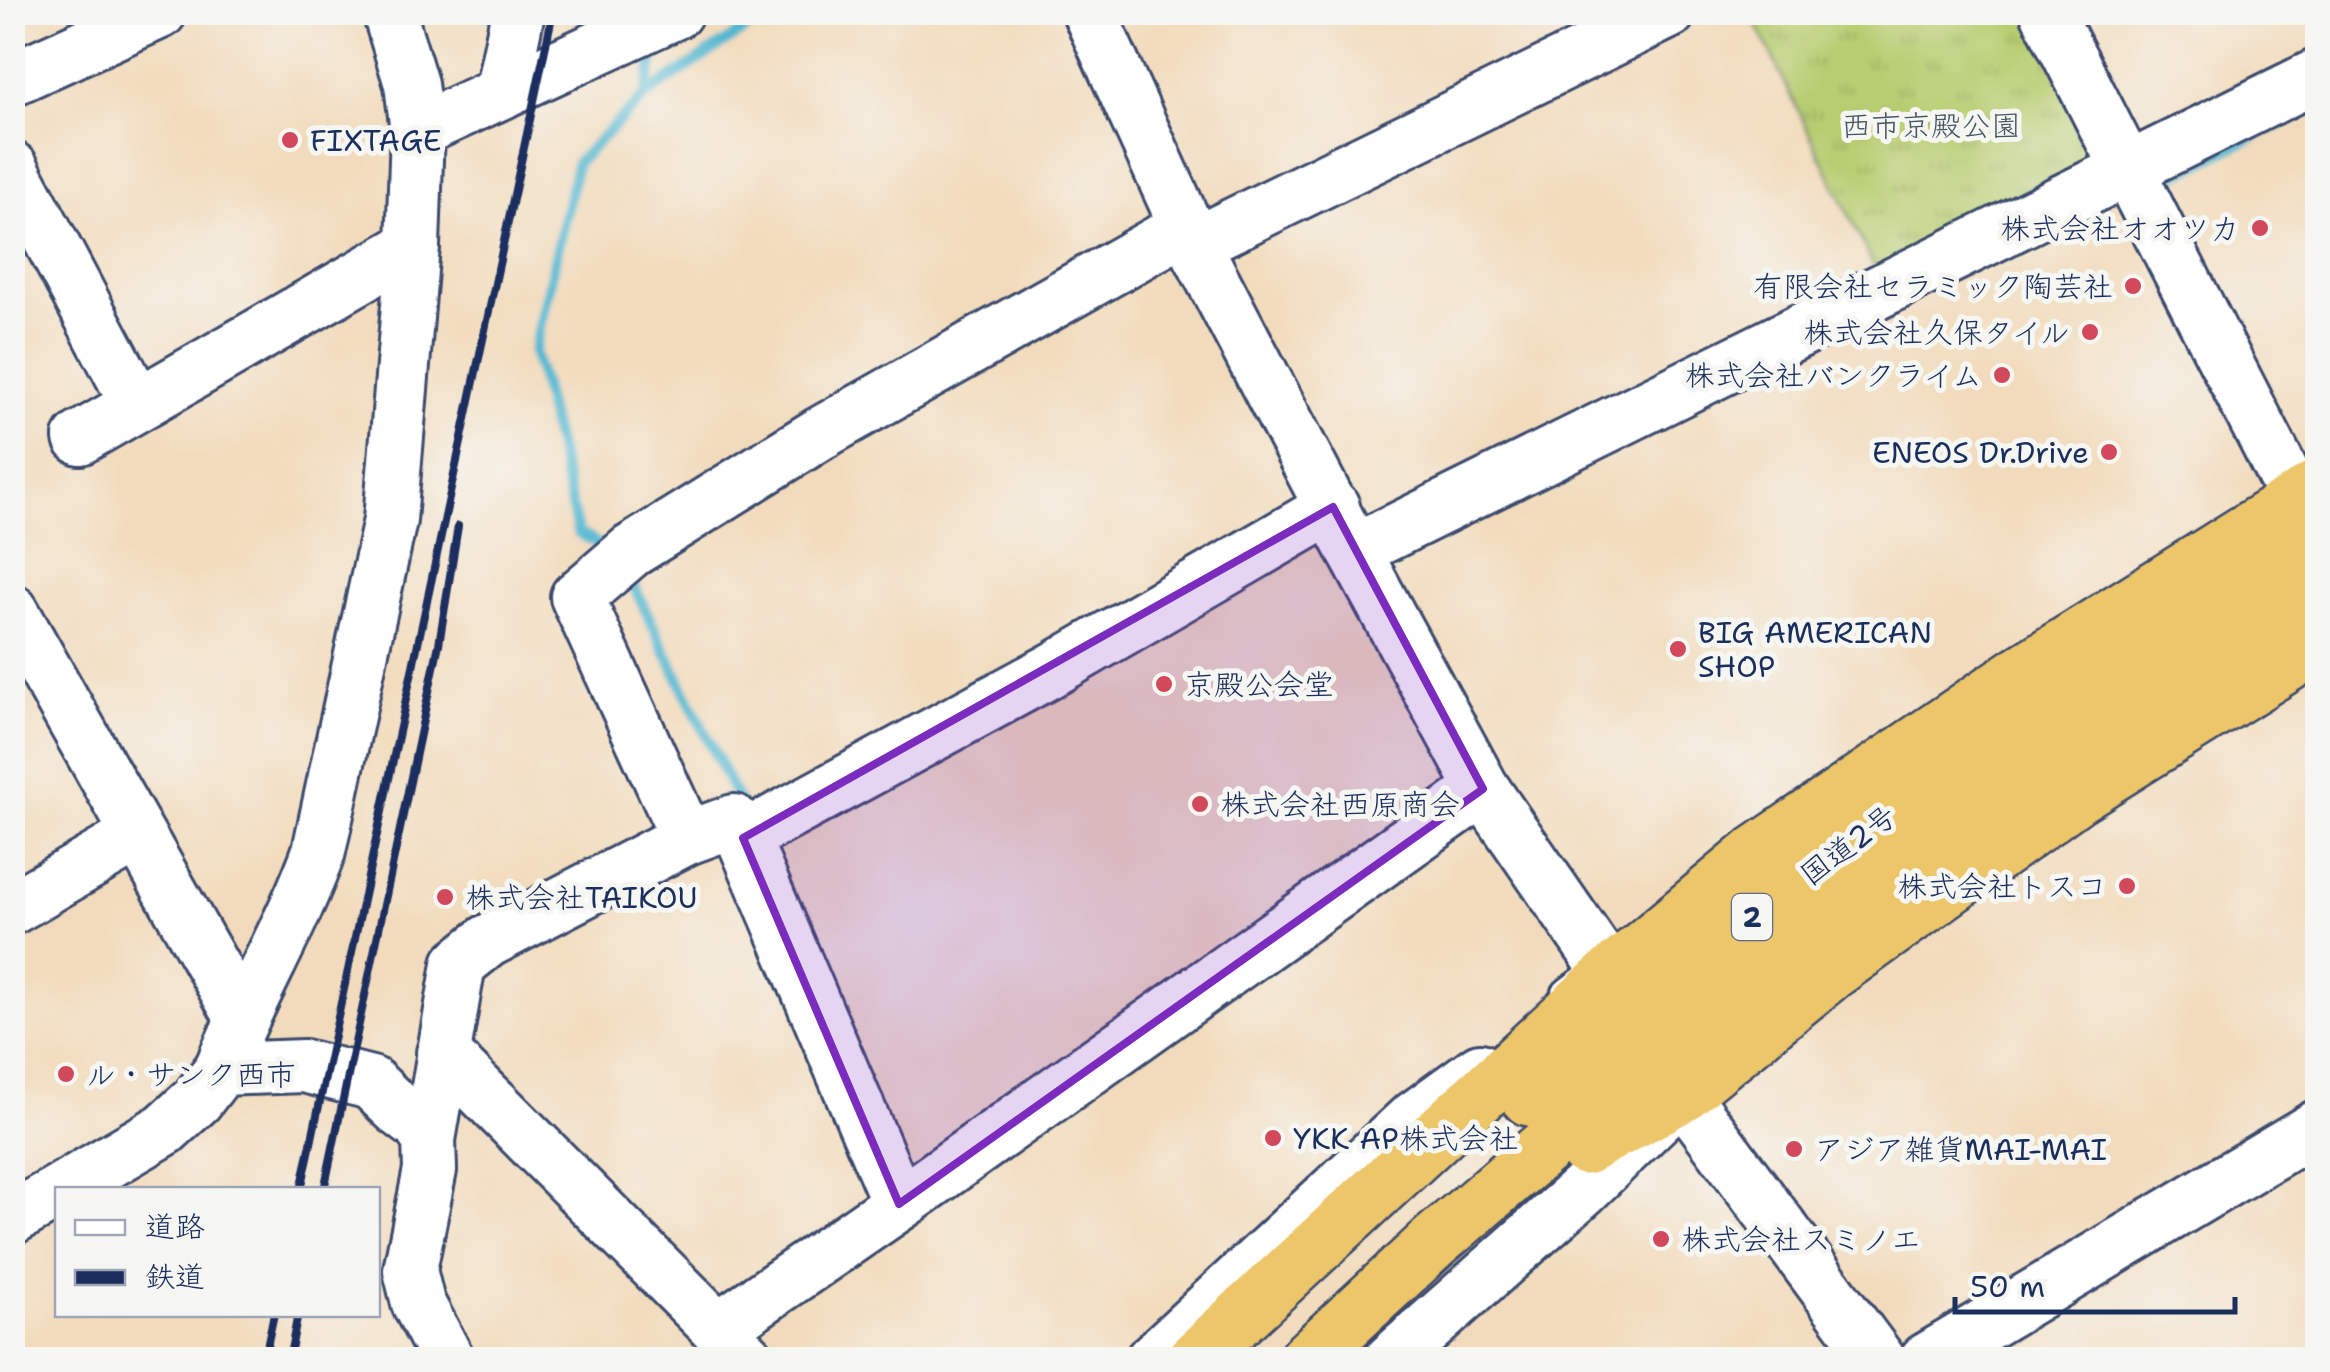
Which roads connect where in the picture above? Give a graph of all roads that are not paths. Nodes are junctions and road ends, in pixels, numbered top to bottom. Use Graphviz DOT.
graph roads {
  1 [pos="160,12"];
  2 [pos="389,12"];
  3 [pos="518,12"];
  4 [pos="1090,12"];
  5 [pos="1669,12"];
  6 [pos="2047,12"];
  7 [pos="636,24"];
  8 [pos="2318,75"];
  9 [pos="12,79"];
  10 [pos="501,93"];
  11 [pos="416,131"];
  12 [pos="12,168"];
  13 [pos="2126,170"];
  14 [pos="1190,235"];
  15 [pos="412,246"];
  16 [pos="137,404"];
  17 [pos="80,438"];
  18 [pos="2310,509"];
  19 [pos="1343,529"];
  20 [pos="2318,599"];
  21 [pos="12,611"];
  22 [pos="2318,646"];
  23 [pos="1483,790"];
  24 [pos="751,834"];
  25 [pos="138,835"];
  26 [pos="687,838"];
  27 [pos="12,908"];
  28 [pos="1611,976"];
  29 [pos="242,1018"];
  30 [pos="444,1053"];
  31 [pos="221,1069"];
  32 [pos="1682,1094"];
  33 [pos="2318,1126"];
  34 [pos="429,1140"];
  35 [pos="65,1187"];
  36 [pos="55,1193"];
  37 [pos="909,1197"];
  38 [pos="32,1206"];
  39 [pos="1434,1242"];
  40 [pos="734,1344"];
  41 [pos="1893,1358"];
  42 [pos="448,1360"];
  43 [pos="1152,1360"];
  44 [pos="1194,1360"];
  45 [pos="1236,1360"];
  46 [pos="1306,1360"];
  47 [pos="1391,1360"];
  1 -- 9 [label="street"];
  2 -- 11 [label="street"];
  3 -- 10 [label="street"];
  4 -- 14 [label="street"];
  5 -- 14 [label="street"];
  6 -- 13 [label="street"];
  7 -- 10 [label="street"];
  8 -- 13 [label="street"];
  10 -- 11 [label="street"];
  11 -- 15 [label="street"];
  12 -- 16 [label="street"];
  13 -- 18 [label="street"];
  13 -- 19 [label="street"];
  14 -- 19 [label="street"];
  14 -- 26 [label="street"];
  15 -- 16 [label="street"];
  15 -- 29 [label="street"];
  16 -- 17 [label="street"];
  18 -- 28 [label="highway"];
  18 -- 45 [label="highway, 国道2号 / 2"];
  19 -- 23 [label="street"];
  19 -- 24 [label="street"];
  20 -- 39 [label="highway, 国道2号 / 2"];
  21 -- 25 [label="street"];
  22 -- 32 [label="highway"];
  23 -- 28 [label="street"];
  23 -- 37 [label="street"];
  24 -- 26 [label="street"];
  24 -- 37 [label="street"];
  25 -- 27 [label="street"];
  25 -- 29 [label="street"];
  26 -- 30 [label="street"];
  28 -- 43 [label="street"];
  28 -- 44 [label="highway"];
  29 -- 31 [label="street"];
  30 -- 34 [label="street"];
  30 -- 40 [label="street"];
  31 -- 34 [label="street"];
  31 -- 35 [label="street"];
  32 -- 39 [label="highway"];
  32 -- 41 [label="street"];
  32 -- 47 [label="street"];
  33 -- 41 [label="street"];
  34 -- 42 [label="street"];
  36 -- 38 [label="street"];
  37 -- 40 [label="street"];
  39 -- 46 [label="highway, 国道2号 / 2"];
}
